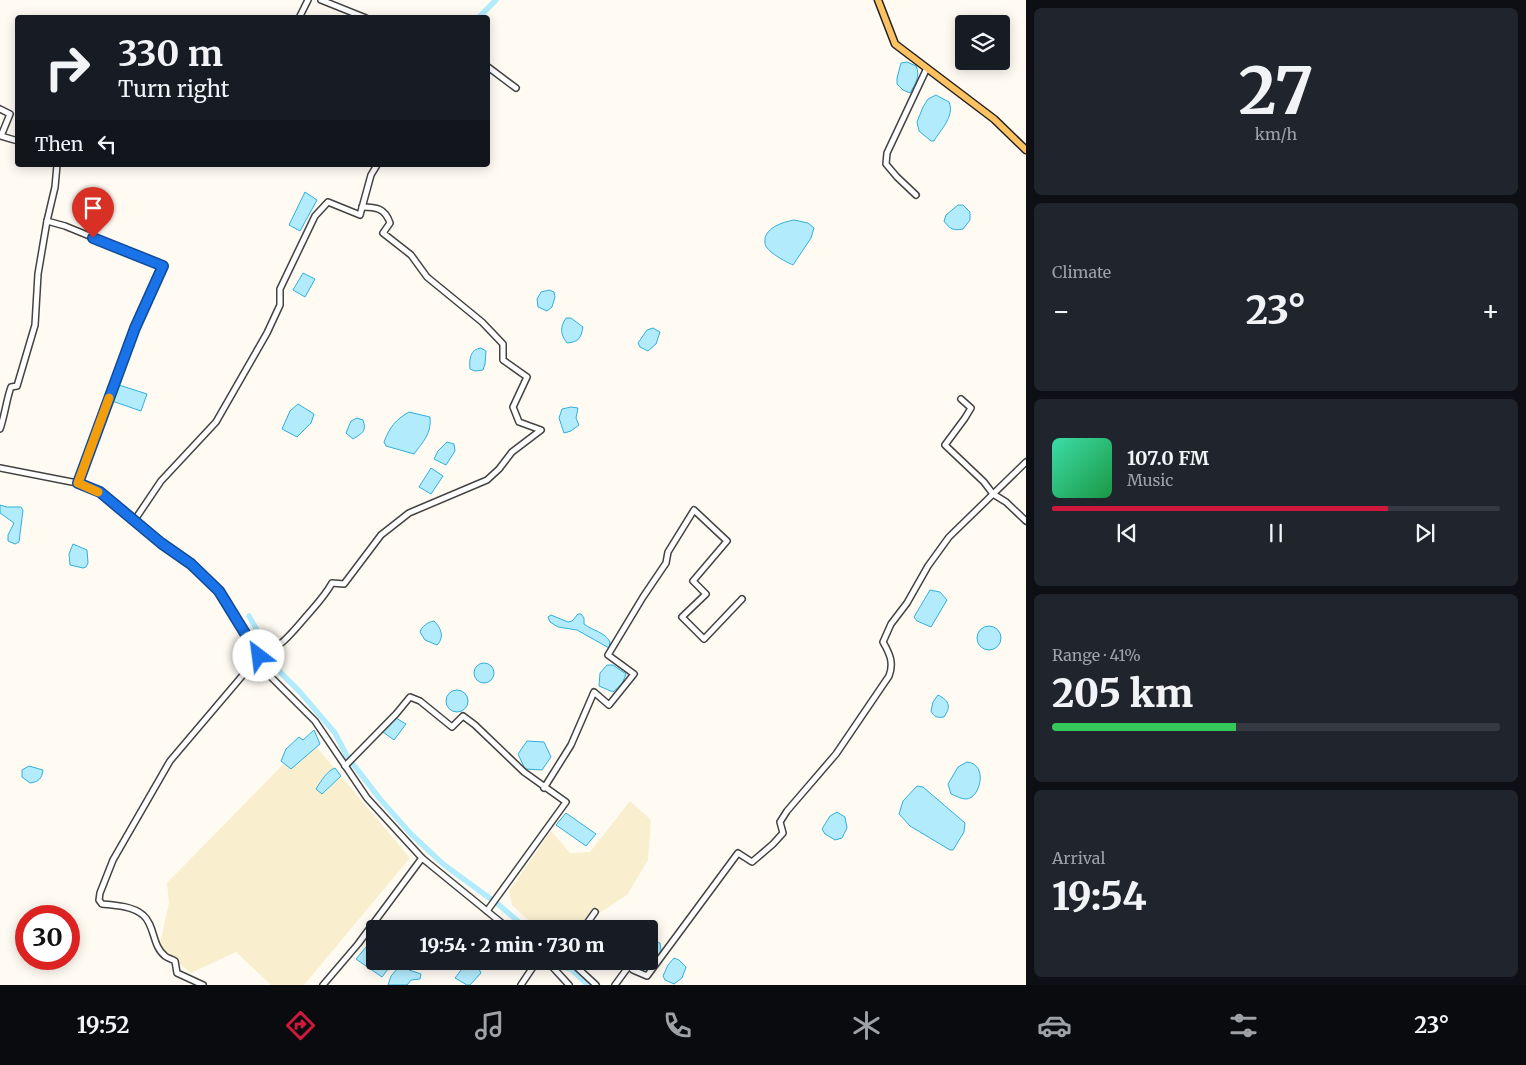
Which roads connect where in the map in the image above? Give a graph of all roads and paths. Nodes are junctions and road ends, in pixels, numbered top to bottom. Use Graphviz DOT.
graph roads {
  1 [pos="308,0"];
  2 [pos="321,0"];
  3 [pos="878,0"];
  4 [pos="301,15"];
  5 [pos="358,15"];
  6 [pos="490,68"];
  7 [pos="927,68"];
  8 [pos="516,88"];
  9 [pos="0,109"];
  10 [pos="15,140"];
  11 [pos="1026,150"];
  12 [pos="57,167"];
  13 [pos="375,167"];
  14 [pos="916,195"];
  15 [pos="362,207"];
  16 [pos="47,221"];
  17 [pos="961,399"];
  18 [pos="0,429"];
  19 [pos="1026,462"];
  20 [pos="0,468"];
  21 [pos="78,483"];
  22 [pos="993,494"];
  23 [pos="134,520"];
  24 [pos="1026,521"];
  25 [pos="742,599"];
  26 [pos="259,656"];
  27 [pos="346,765"];
  28 [pos="544,788"];
  29 [pos="422,858"];
  30 [pos="487,911"];
  31 [pos="595,912"];
  32 [pos="498,920"];
  33 [pos="589,920"];
  34 [pos="531,970"];
  35 [pos="557,970"];
  36 [pos="580,970"];
  37 [pos="203,985"];
  38 [pos="323,985"];
  39 [pos="521,985"];
  40 [pos="569,985"];
  41 [pos="596,985"];
  42 [pos="615,985"];
  1 -- 4 [label="street"];
  2 -- 5 [label="street"];
  3 -- 7 [label="main road"];
  6 -- 8 [label="street"];
  7 -- 11 [label="main road"];
  7 -- 14 [label="street"];
  9 -- 10 [label="street"];
  12 -- 16 [label="street"];
  13 -- 15 [label="street"];
  15 -- 23 [label="street"];
  15 -- 26 [label="street"];
  16 -- 18 [label="street"];
  16 -- 21 [label="street"];
  17 -- 22 [label="street"];
  19 -- 22 [label="street"];
  20 -- 21 [label="street"];
  21 -- 23 [label="street"];
  22 -- 24 [label="street"];
  22 -- 42 [label="street"];
  23 -- 26 [label="street"];
  25 -- 28 [label="street"];
  26 -- 27 [label="street"];
  26 -- 37 [label="street"];
  27 -- 28 [label="street"];
  27 -- 29 [label="street"];
  28 -- 30 [label="street"];
  29 -- 30 [label="street"];
  29 -- 38 [label="street"];
  30 -- 32 [label="street"];
  31 -- 33 [label="street"];
  34 -- 39 [label="street"];
  35 -- 40 [label="street"];
  36 -- 41 [label="street"];
}
